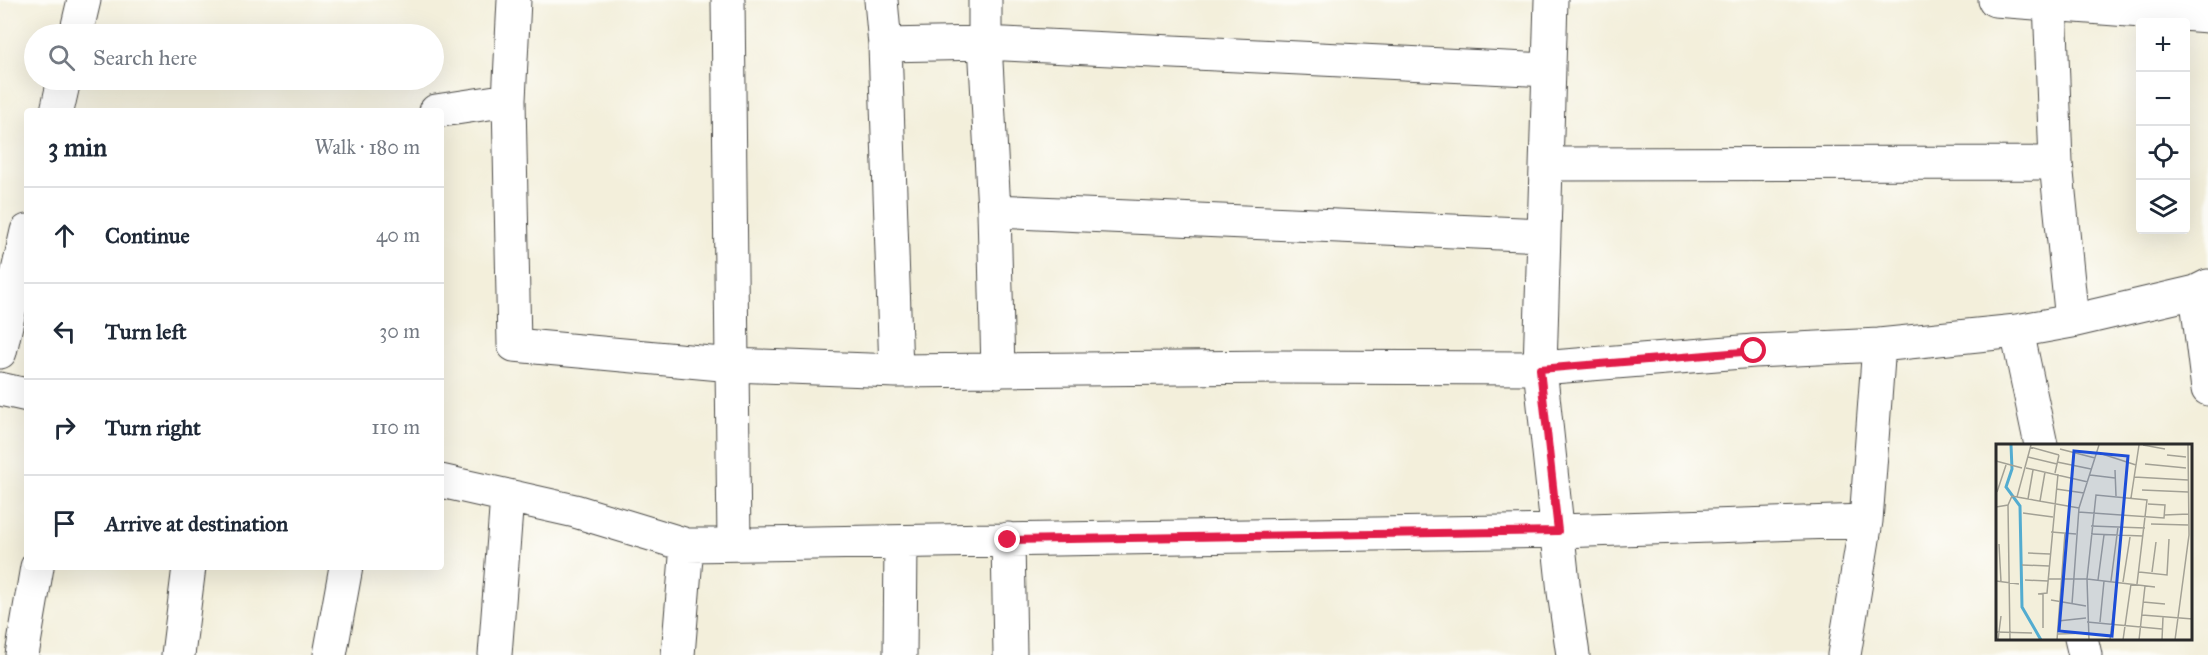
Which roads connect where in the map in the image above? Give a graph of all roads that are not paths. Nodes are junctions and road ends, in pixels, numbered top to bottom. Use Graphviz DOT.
graph roads {
  1 [pos="84,0"];
  2 [pos="514,0"];
  3 [pos="728,0"];
  4 [pos="881,0"];
  5 [pos="985,0"];
  6 [pos="1551,0"];
  7 [pos="1995,0"];
  8 [pos="2050,2"];
  9 [pos="2208,16"];
  10 [pos="78,24"];
  11 [pos="985,43"];
  12 [pos="885,45"];
  13 [pos="1549,70"];
  14 [pos="62,90"];
  15 [pos="509,100"];
  16 [pos="58,108"];
  17 [pos="444,110"];
  18 [pos="2056,163"];
  19 [pos="1547,164"];
  20 [pos="994,211"];
  21 [pos="1543,235"];
  22 [pos="24,251"];
  23 [pos="2202,289"];
  24 [pos="2072,321"];
  25 [pos="2017,331"];
  26 [pos="1879,345"];
  27 [pos="0,352"];
  28 [pos="732,365"];
  29 [pos="1540,369"];
  30 [pos="896,371"];
  31 [pos="998,371"];
  32 [pos="0,389"];
  33 [pos="2208,389"];
  34 [pos="24,394"];
  35 [pos="2041,444"];
  36 [pos="444,483"];
  37 [pos="507,497"];
  38 [pos="1866,521"];
  39 [pos="1558,531"];
  40 [pos="1008,540"];
  41 [pos="901,542"];
  42 [pos="687,544"];
  43 [pos="734,544"];
  44 [pos="36,570"];
  45 [pos="189,570"];
  46 [pos="345,570"];
  47 [pos="2081,640"];
  48 [pos="22,655"];
  49 [pos="178,655"];
  50 [pos="330,655"];
  51 [pos="495,655"];
  52 [pos="678,655"];
  53 [pos="900,655"];
  54 [pos="1010,655"];
  55 [pos="1573,655"];
  56 [pos="1844,655"];
  57 [pos="2085,655"];
  1 -- 10 [label="street"];
  2 -- 15 [label="street"];
  3 -- 28 [label="street"];
  4 -- 12 [label="street"];
  5 -- 11 [label="street"];
  6 -- 13 [label="street"];
  7 -- 8 [label="street"];
  8 -- 9 [label="street"];
  8 -- 18 [label="street"];
  11 -- 12 [label="street"];
  11 -- 13 [label="street"];
  11 -- 20 [label="street"];
  12 -- 30 [label="street"];
  13 -- 19 [label="street"];
  14 -- 16 [label="street"];
  15 -- 17 [label="street"];
  15 -- 28 [label="street"];
  18 -- 19 [label="street"];
  18 -- 24 [label="street"];
  19 -- 21 [label="street"];
  20 -- 21 [label="street"];
  20 -- 31 [label="street"];
  21 -- 29 [label="street"];
  22 -- 27 [label="street"];
  23 -- 24 [label="street"];
  23 -- 33 [label="street"];
  24 -- 25 [label="street"];
  25 -- 26 [label="street"];
  25 -- 35 [label="street"];
  26 -- 29 [label="street"];
  26 -- 38 [label="street"];
  28 -- 30 [label="street"];
  28 -- 43 [label="street"];
  29 -- 31 [label="street"];
  29 -- 39 [label="street"];
  30 -- 31 [label="street"];
  32 -- 34 [label="street"];
  36 -- 37 [label="street"];
  37 -- 42 [label="street"];
  37 -- 51 [label="street"];
  38 -- 39 [label="street"];
  38 -- 56 [label="street"];
  39 -- 40 [label="street"];
  39 -- 55 [label="street"];
  40 -- 41 [label="street"];
  40 -- 54 [label="street"];
  41 -- 43 [label="street"];
  41 -- 53 [label="street"];
  42 -- 43 [label="street"];
  42 -- 52 [label="street"];
  44 -- 48 [label="street"];
  45 -- 49 [label="street"];
  46 -- 50 [label="street"];
  47 -- 57 [label="street"];
}
